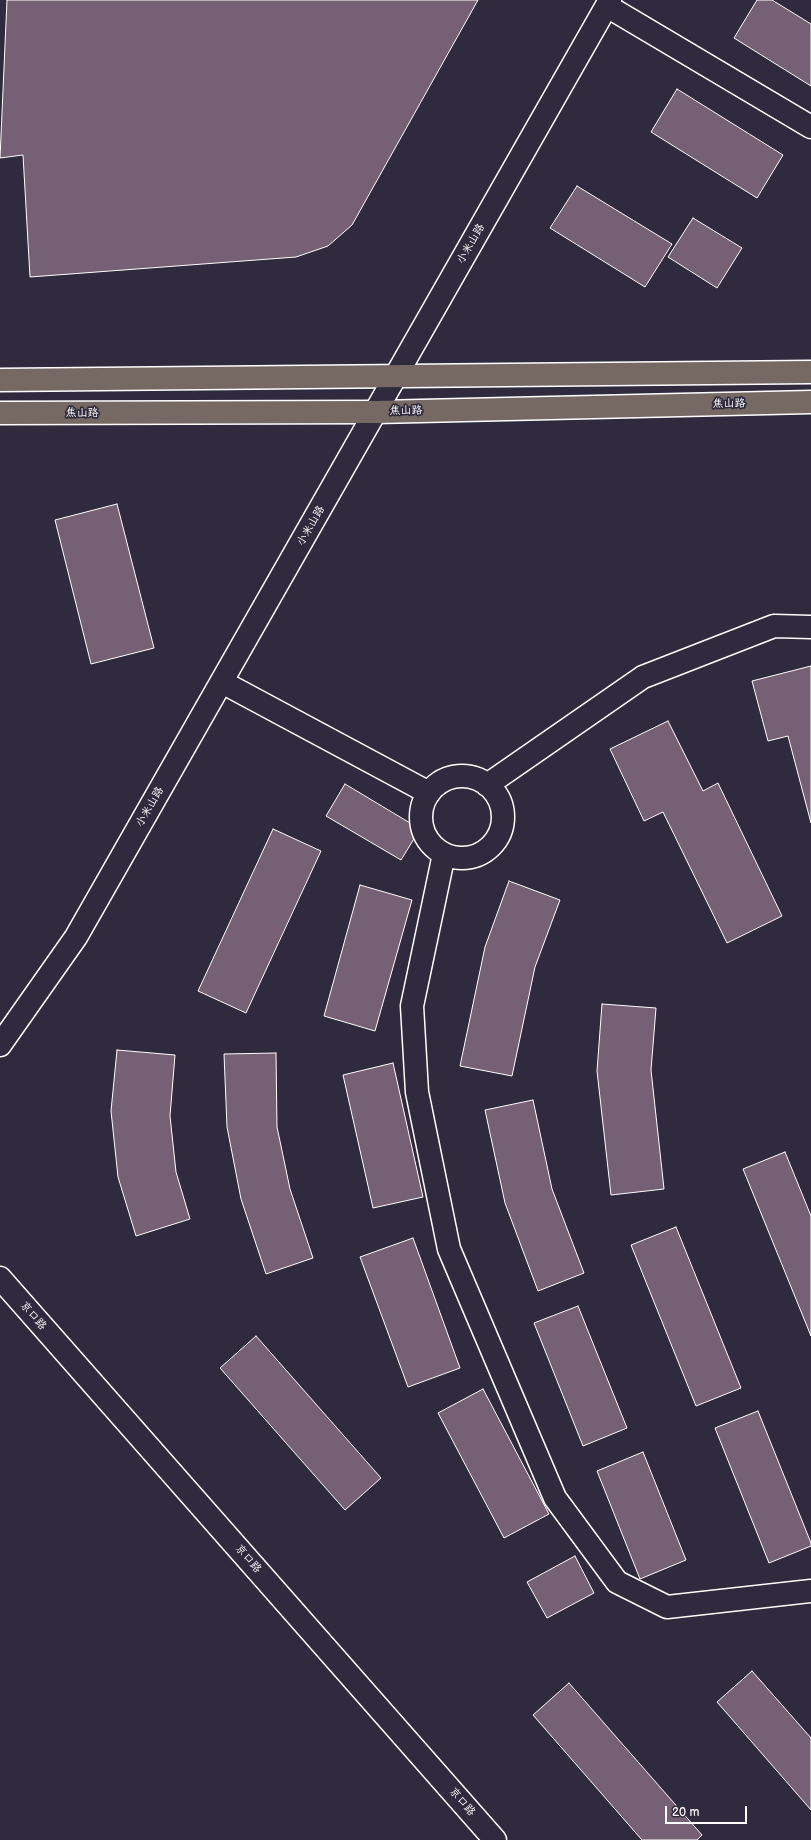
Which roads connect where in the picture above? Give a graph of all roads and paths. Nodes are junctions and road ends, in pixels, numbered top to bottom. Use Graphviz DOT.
graph roads {
  1 [pos="609,3"];
  2 [pos="811,127"];
  3 [pos="811,372"];
  4 [pos="397,376"];
  5 [pos="0,380"];
  6 [pos="811,402"];
  7 [pos="377,412"];
  8 [pos="0,413"];
  9 [pos="811,627"];
  10 [pos="222,682"];
  11 [pos="488,784"];
  12 [pos="428,793"];
  13 [pos="444,854"];
  14 [pos="0,1045"];
  15 [pos="0,1278"];
  16 [pos="811,1591"];
  17 [pos="496,1840"];
  1 -- 2 [label="street"];
  1 -- 4 [label="street, 小米山路"];
  3 -- 4 [label="main road"];
  4 -- 5 [label="main road"];
  4 -- 7 [label="street, 小米山路"];
  6 -- 7 [label="main road, 焦山路"];
  7 -- 8 [label="main road, 焦山路"];
  7 -- 10 [label="street, 小米山路"];
  9 -- 11 [label="street"];
  10 -- 12 [label="street"];
  10 -- 14 [label="street, 小米山路"];
  11 -- 12 [label="street"];
  11 -- 13 [label="street"];
  12 -- 13 [label="street"];
  13 -- 16 [label="street"];
  15 -- 17 [label="street, 京口路"];
}
